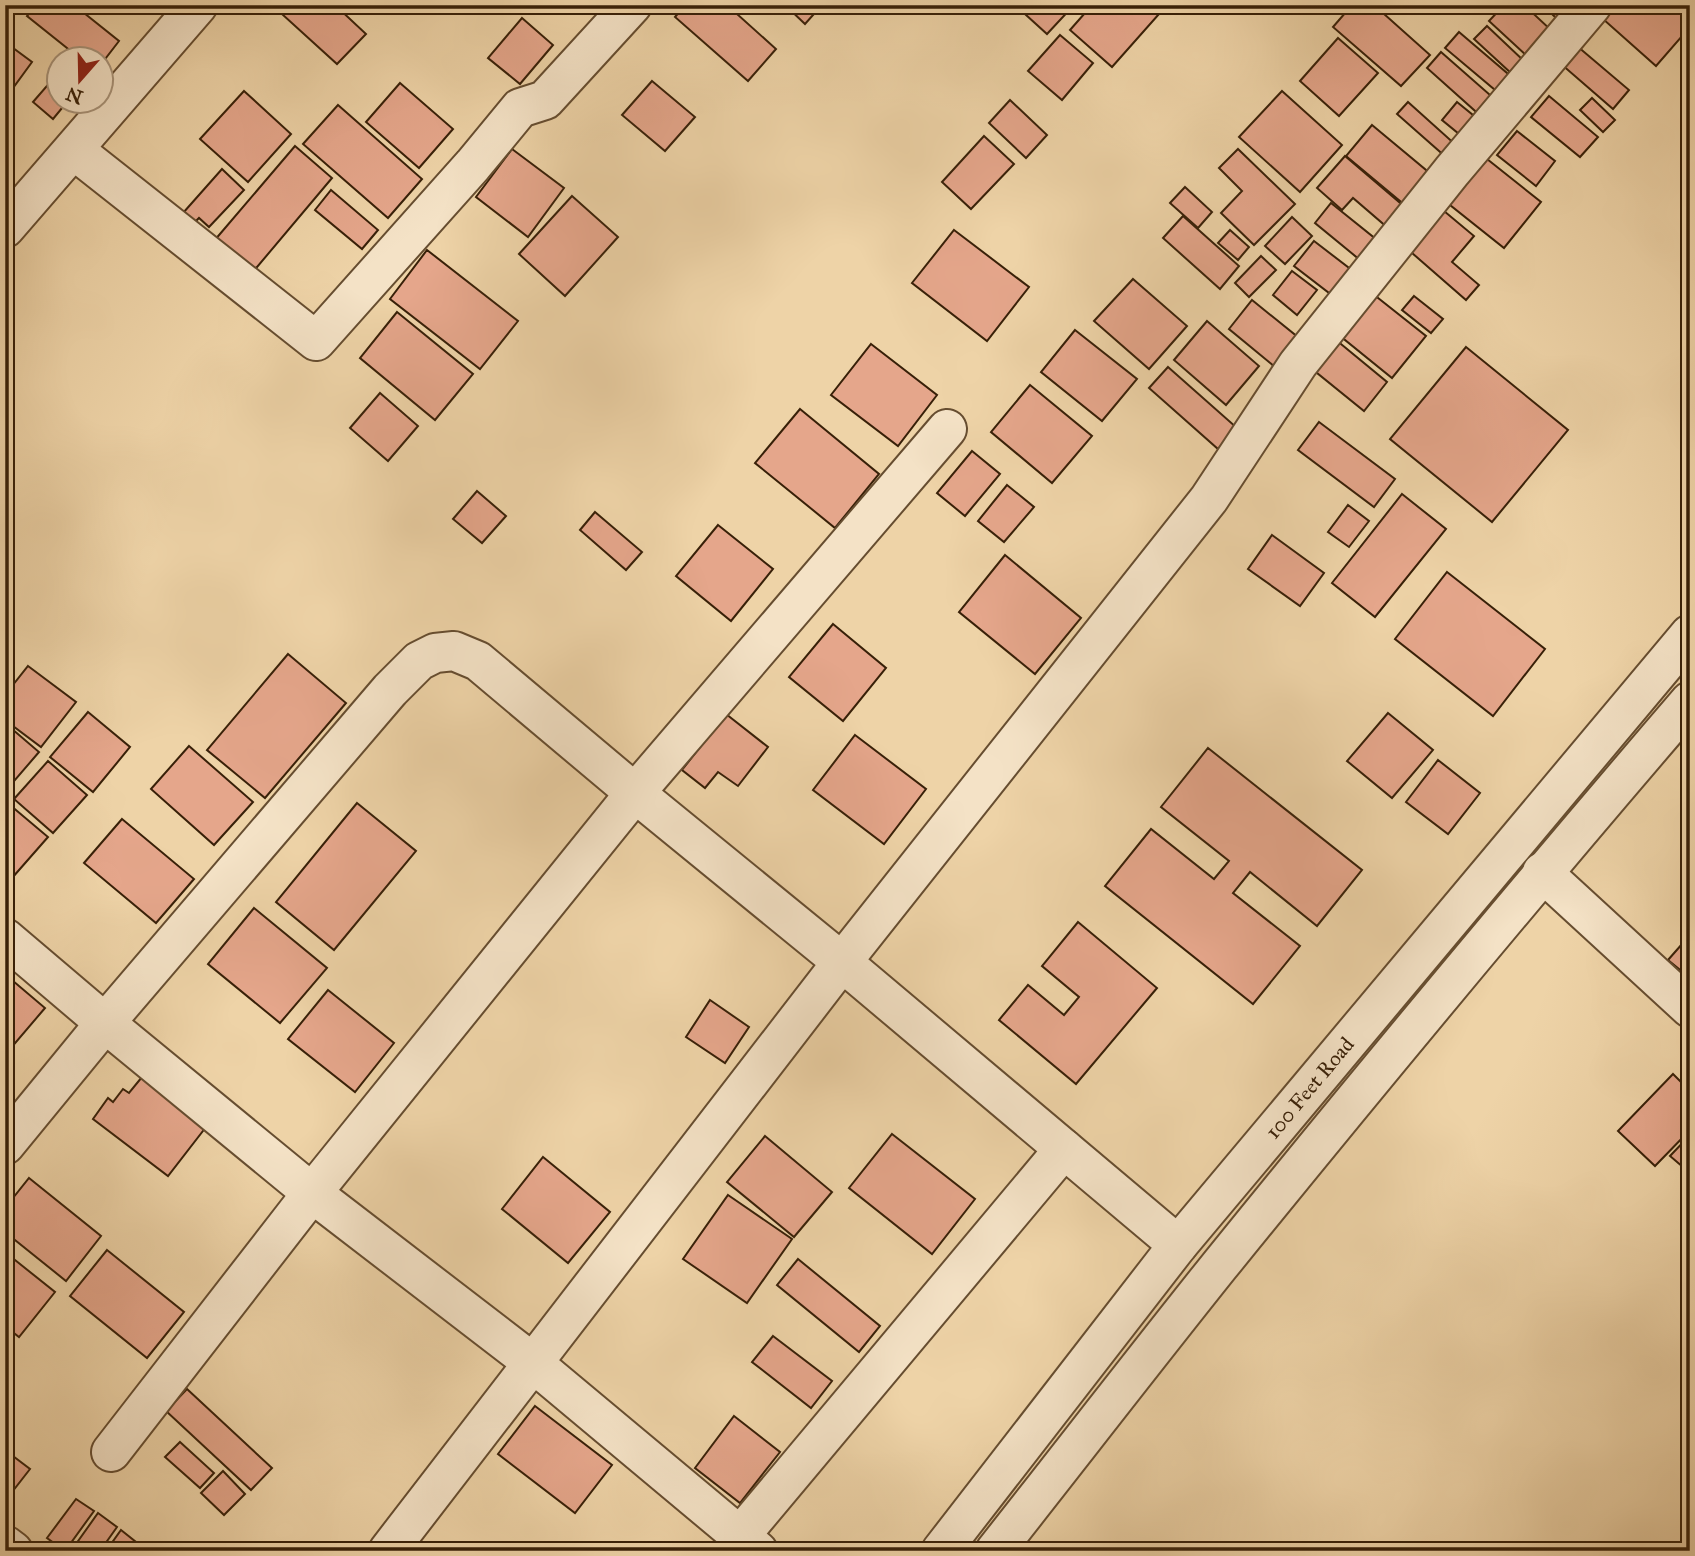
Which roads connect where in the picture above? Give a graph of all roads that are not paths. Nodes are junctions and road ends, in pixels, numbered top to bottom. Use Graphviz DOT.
graph roads {
  1 [pos="198,5"];
  2 [pos="632,5"];
  3 [pos="1592,5"];
  4 [pos="74,150"];
  5 [pos="5,228"];
  6 [pos="947,429"];
  7 [pos="1690,634"];
  8 [pos="1690,701"];
  9 [pos="635,793"];
  10 [pos="1542,873"];
  11 [pos="5,938"];
  12 [pos="842,962"];
  13 [pos="1690,1008"];
  14 [pos="105,1023"];
  15 [pos="5,1145"];
  16 [pos="1064,1149"];
  17 [pos="312,1193"];
  18 [pos="1178,1245"];
  19 [pos="533,1363"];
  20 [pos="111,1452"];
  21 [pos="749,1543"];
  22 [pos="5,1545"];
  23 [pos="13,1551"];
  24 [pos="388,1551"];
  25 [pos="941,1551"];
  26 [pos="995,1551"];
  1 -- 4 [label="street"];
  2 -- 4 [label="street"];
  3 -- 12 [label="street"];
  4 -- 5 [label="street"];
  6 -- 9 [label="street"];
  7 -- 18 [label="street, 100 Feet Road"];
  8 -- 10 [label="street, 100 Feet Road"];
  9 -- 12 [label="street"];
  9 -- 14 [label="street"];
  9 -- 17 [label="street"];
  10 -- 13 [label="street"];
  10 -- 26 [label="street, 100 Feet Road"];
  11 -- 14 [label="street"];
  12 -- 16 [label="street"];
  12 -- 19 [label="street"];
  14 -- 15 [label="street"];
  14 -- 17 [label="street"];
  16 -- 18 [label="street"];
  16 -- 21 [label="street"];
  17 -- 19 [label="street"];
  17 -- 20 [label="street"];
  18 -- 25 [label="street, 100 Feet Road"];
  19 -- 21 [label="street"];
  19 -- 24 [label="street"];
  22 -- 23 [label="street"];
}
